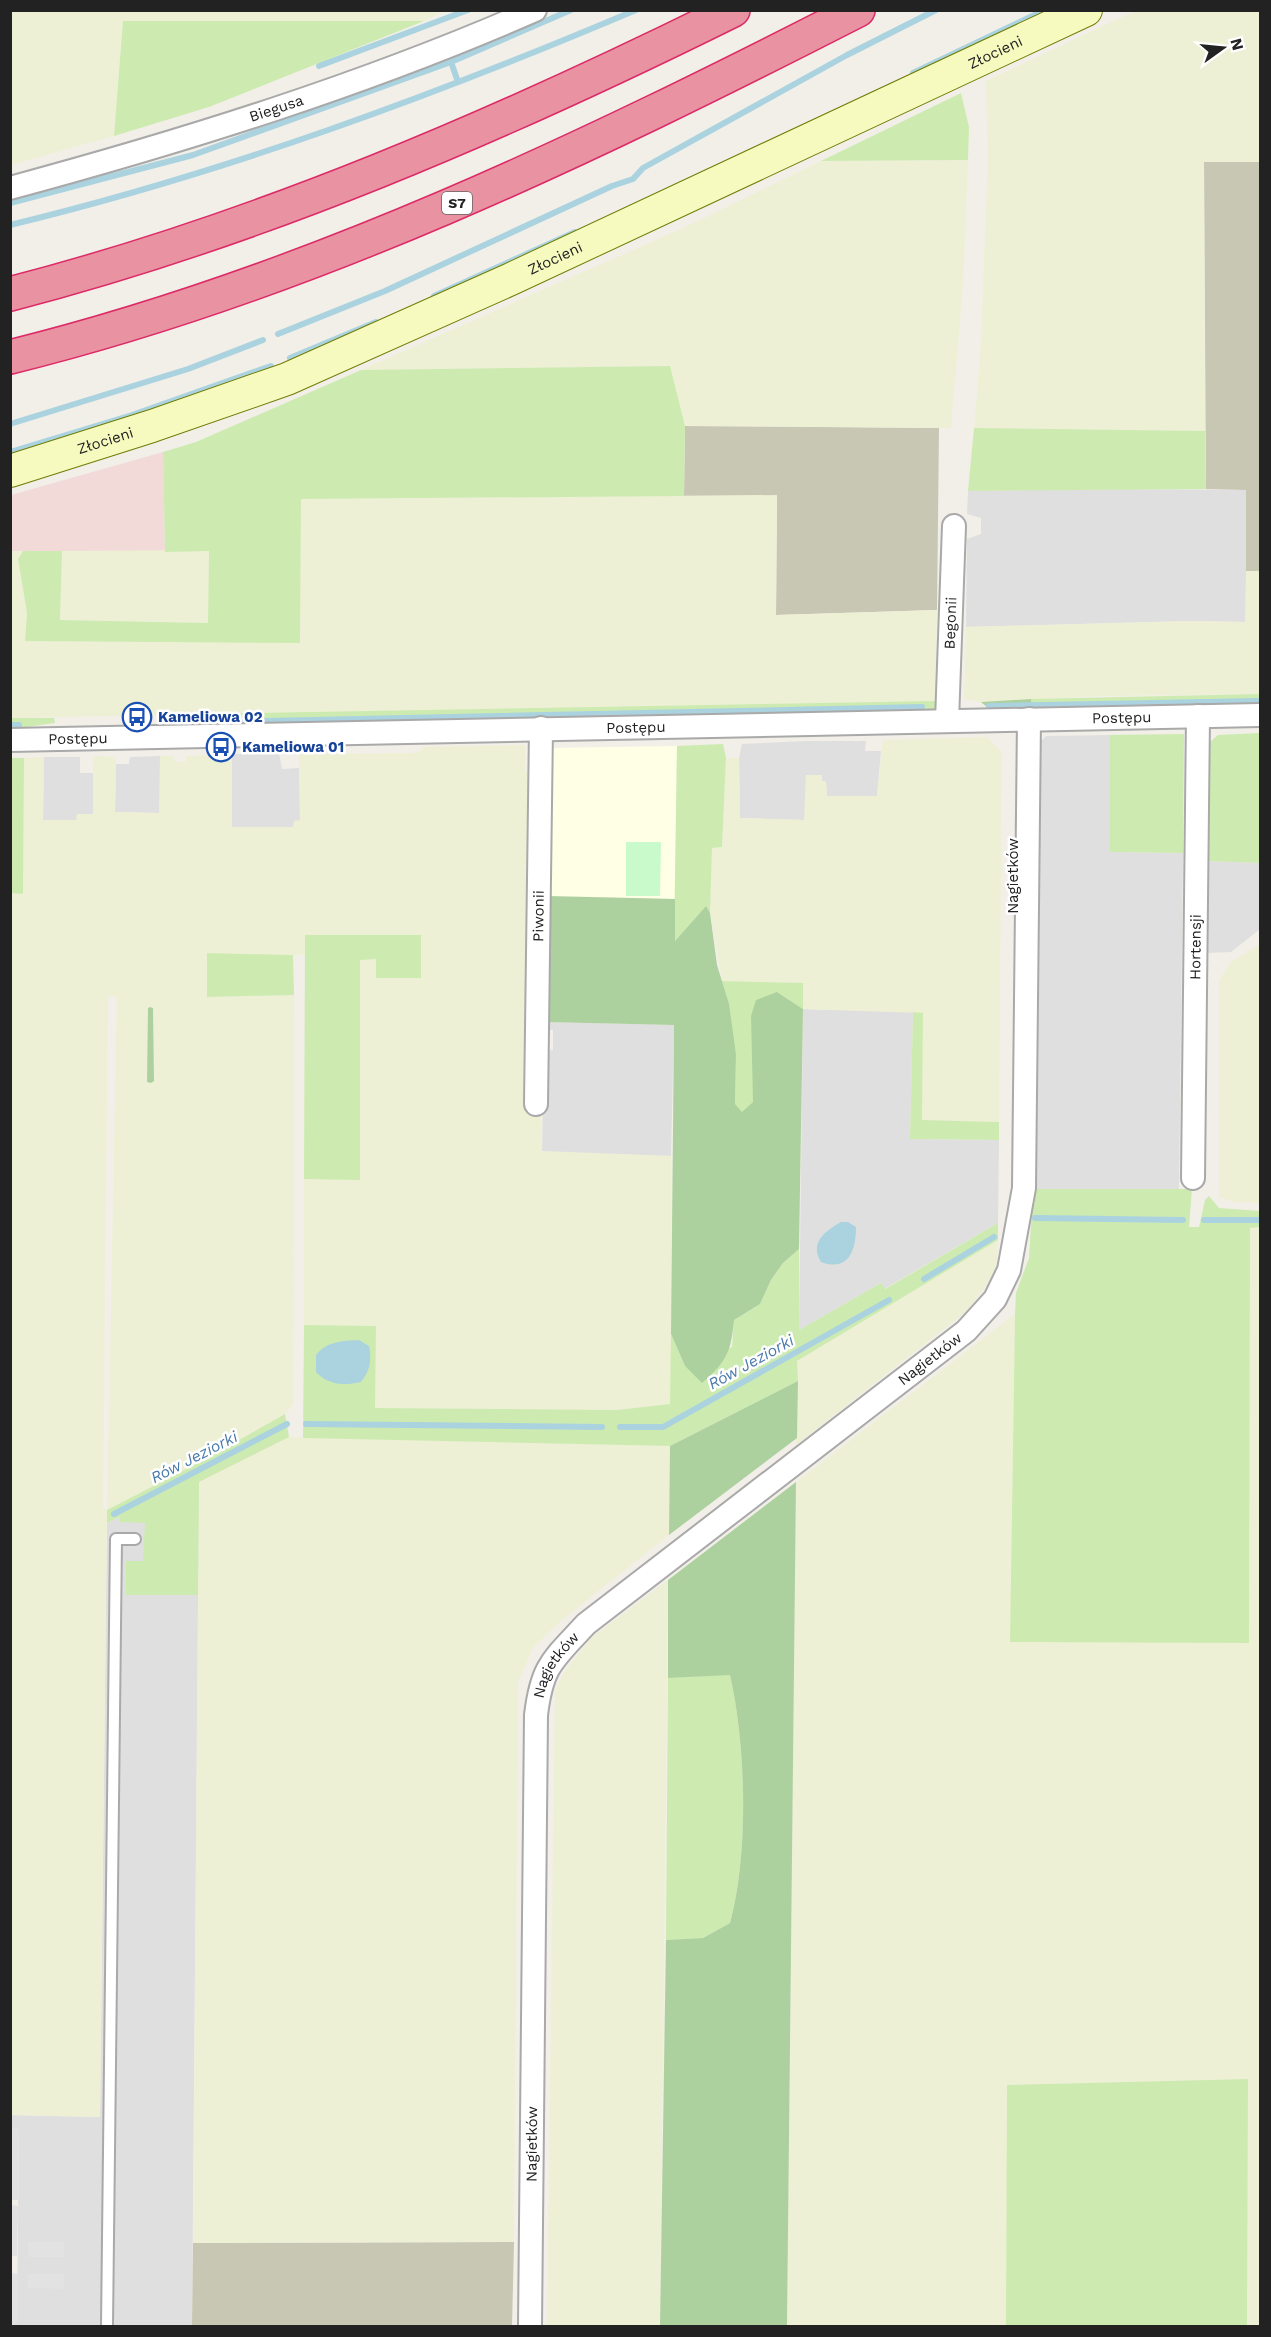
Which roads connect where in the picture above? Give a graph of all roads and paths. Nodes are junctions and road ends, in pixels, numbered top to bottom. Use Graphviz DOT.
graph roads {
  1 [pos="535,10"];
  2 [pos="733,10"];
  3 [pos="858,10"];
  4 [pos="1086,10"];
  5 [pos="10,188"];
  6 [pos="10,294"];
  7 [pos="10,357"];
  8 [pos="10,471"];
  9 [pos="954,526"];
  10 [pos="1260,715"];
  11 [pos="1198,716"];
  12 [pos="1021,719"];
  13 [pos="946,721"];
  14 [pos="541,728"];
  15 [pos="10,740"];
  16 [pos="536,1104"];
  17 [pos="1193,1178"];
  18 [pos="135,1539"];
  19 [pos="108,2326"];
  20 [pos="530,2326"];
  1 -- 5 [label="street, Biegusa"];
  2 -- 6 [label="highway"];
  3 -- 7 [label="highway, S7"];
  4 -- 8 [label="street, Złocieni"];
  9 -- 13 [label="street, Begonii"];
  10 -- 11 [label="street, Postępu"];
  11 -- 12 [label="street, Postępu"];
  11 -- 17 [label="street, Hortensji"];
  12 -- 13 [label="street, Postępu"];
  12 -- 20 [label="street, Nagietków"];
  13 -- 14 [label="street, Postępu"];
  14 -- 15 [label="street, Postępu"];
  14 -- 16 [label="street, Piwonii"];
  18 -- 19 [label="lane"];
}
